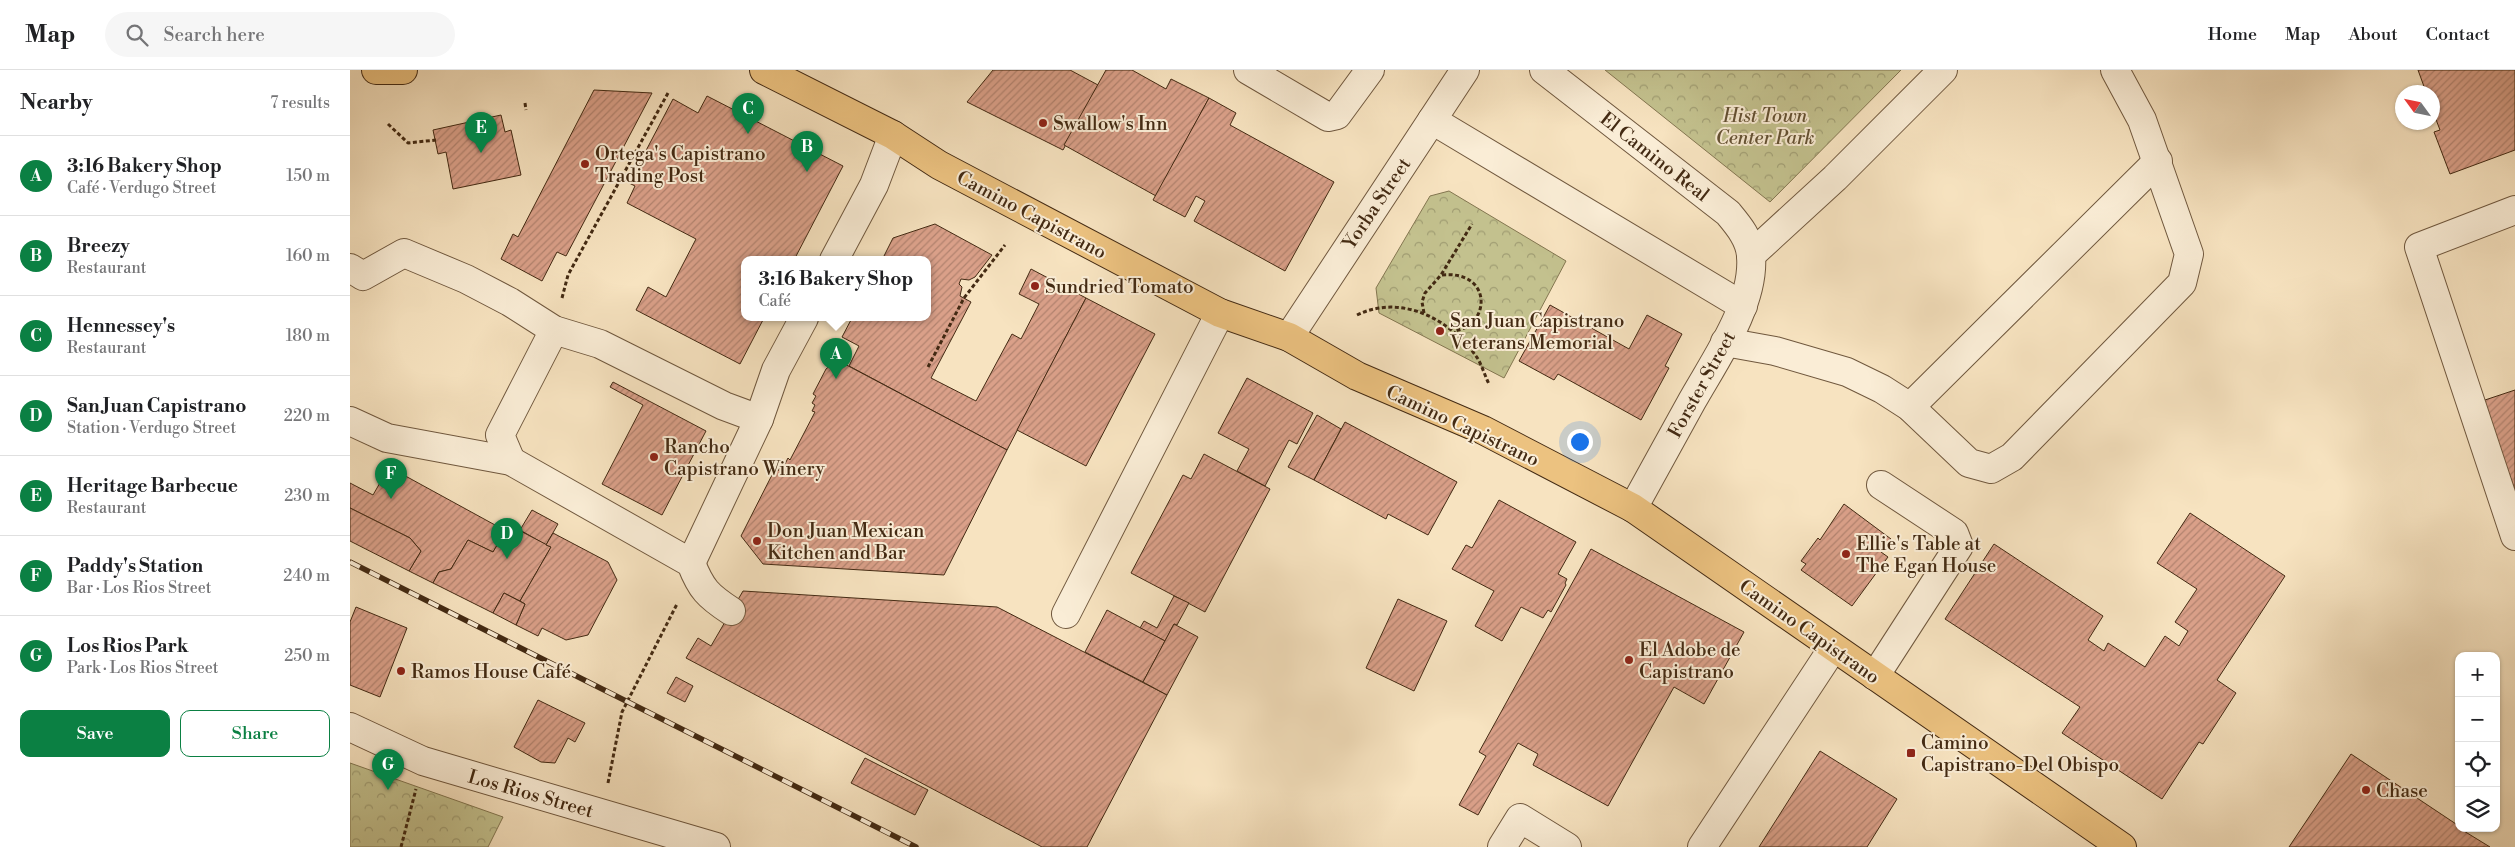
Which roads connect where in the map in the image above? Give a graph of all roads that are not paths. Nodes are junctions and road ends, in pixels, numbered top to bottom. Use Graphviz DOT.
graph roads {
  1 [pos="376,70"];
  2 [pos="403,70"];
  3 [pos="764,70"];
  4 [pos="1248,70"];
  5 [pos="1370,70"];
  6 [pos="1465,70"];
  7 [pos="1544,70"];
  8 [pos="1943,70"];
  9 [pos="2115,70"];
  10 [pos="1432,120"];
  11 [pos="893,135"];
  12 [pos="2158,161"];
  13 [pos="2515,210"];
  14 [pos="1751,255"];
  15 [pos="836,256"];
  16 [pos="356,272"];
  17 [pos="1743,306"];
  18 [pos="1220,313"];
  19 [pos="802,321"];
  20 [pos="554,330"];
  21 [pos="1289,337"];
  22 [pos="1725,342"];
  23 [pos="1910,407"];
  24 [pos="759,419"];
  25 [pos="350,422"];
  26 [pos="511,460"];
  27 [pos="1881,485"];
  28 [pos="1633,508"];
  29 [pos="2515,536"];
  30 [pos="690,563"];
  31 [pos="731,611"];
  32 [pos="1066,614"];
  33 [pos="1833,648"];
  34 [pos="1875,676"];
  35 [pos="350,727"];
  36 [pos="716,847"];
  37 [pos="1502,847"];
  38 [pos="1567,847"];
  39 [pos="1702,847"];
  40 [pos="2122,847"];
  1 -- 2 [label="main road"];
  3 -- 11 [label="main road, Camino Capistrano"];
  4 -- 5 [label="street"];
  6 -- 10 [label="street, Yorba Street"];
  7 -- 14 [label="street, El Camino Real"];
  8 -- 14 [label="street"];
  9 -- 12 [label="street"];
  10 -- 17 [label="street"];
  10 -- 21 [label="street, Yorba Street"];
  11 -- 15 [label="street"];
  11 -- 18 [label="main road, Camino Capistrano"];
  12 -- 23 [label="street"];
  12 -- 23 [label="street"];
  13 -- 29 [label="street"];
  14 -- 17 [label="street, Forster Street"];
  16 -- 20 [label="street"];
  17 -- 22 [label="street, Forster Street"];
  18 -- 21 [label="main road, Camino Capistrano"];
  18 -- 32 [label="street"];
  19 -- 24 [label="street"];
  20 -- 24 [label="street"];
  20 -- 26 [label="street"];
  21 -- 28 [label="main road, Camino Capistrano"];
  22 -- 23 [label="street"];
  22 -- 28 [label="street, Forster Street"];
  24 -- 30 [label="street"];
  25 -- 26 [label="street"];
  26 -- 30 [label="street"];
  27 -- 34 [label="street"];
  28 -- 33 [label="main road, Camino Capistrano"];
  30 -- 31 [label="street"];
  33 -- 34 [label="main road, Camino Capistrano"];
  33 -- 39 [label="street"];
  34 -- 40 [label="main road, Camino Capistrano"];
  35 -- 36 [label="street, Los Rios Street"];
  37 -- 38 [label="street"];
}
